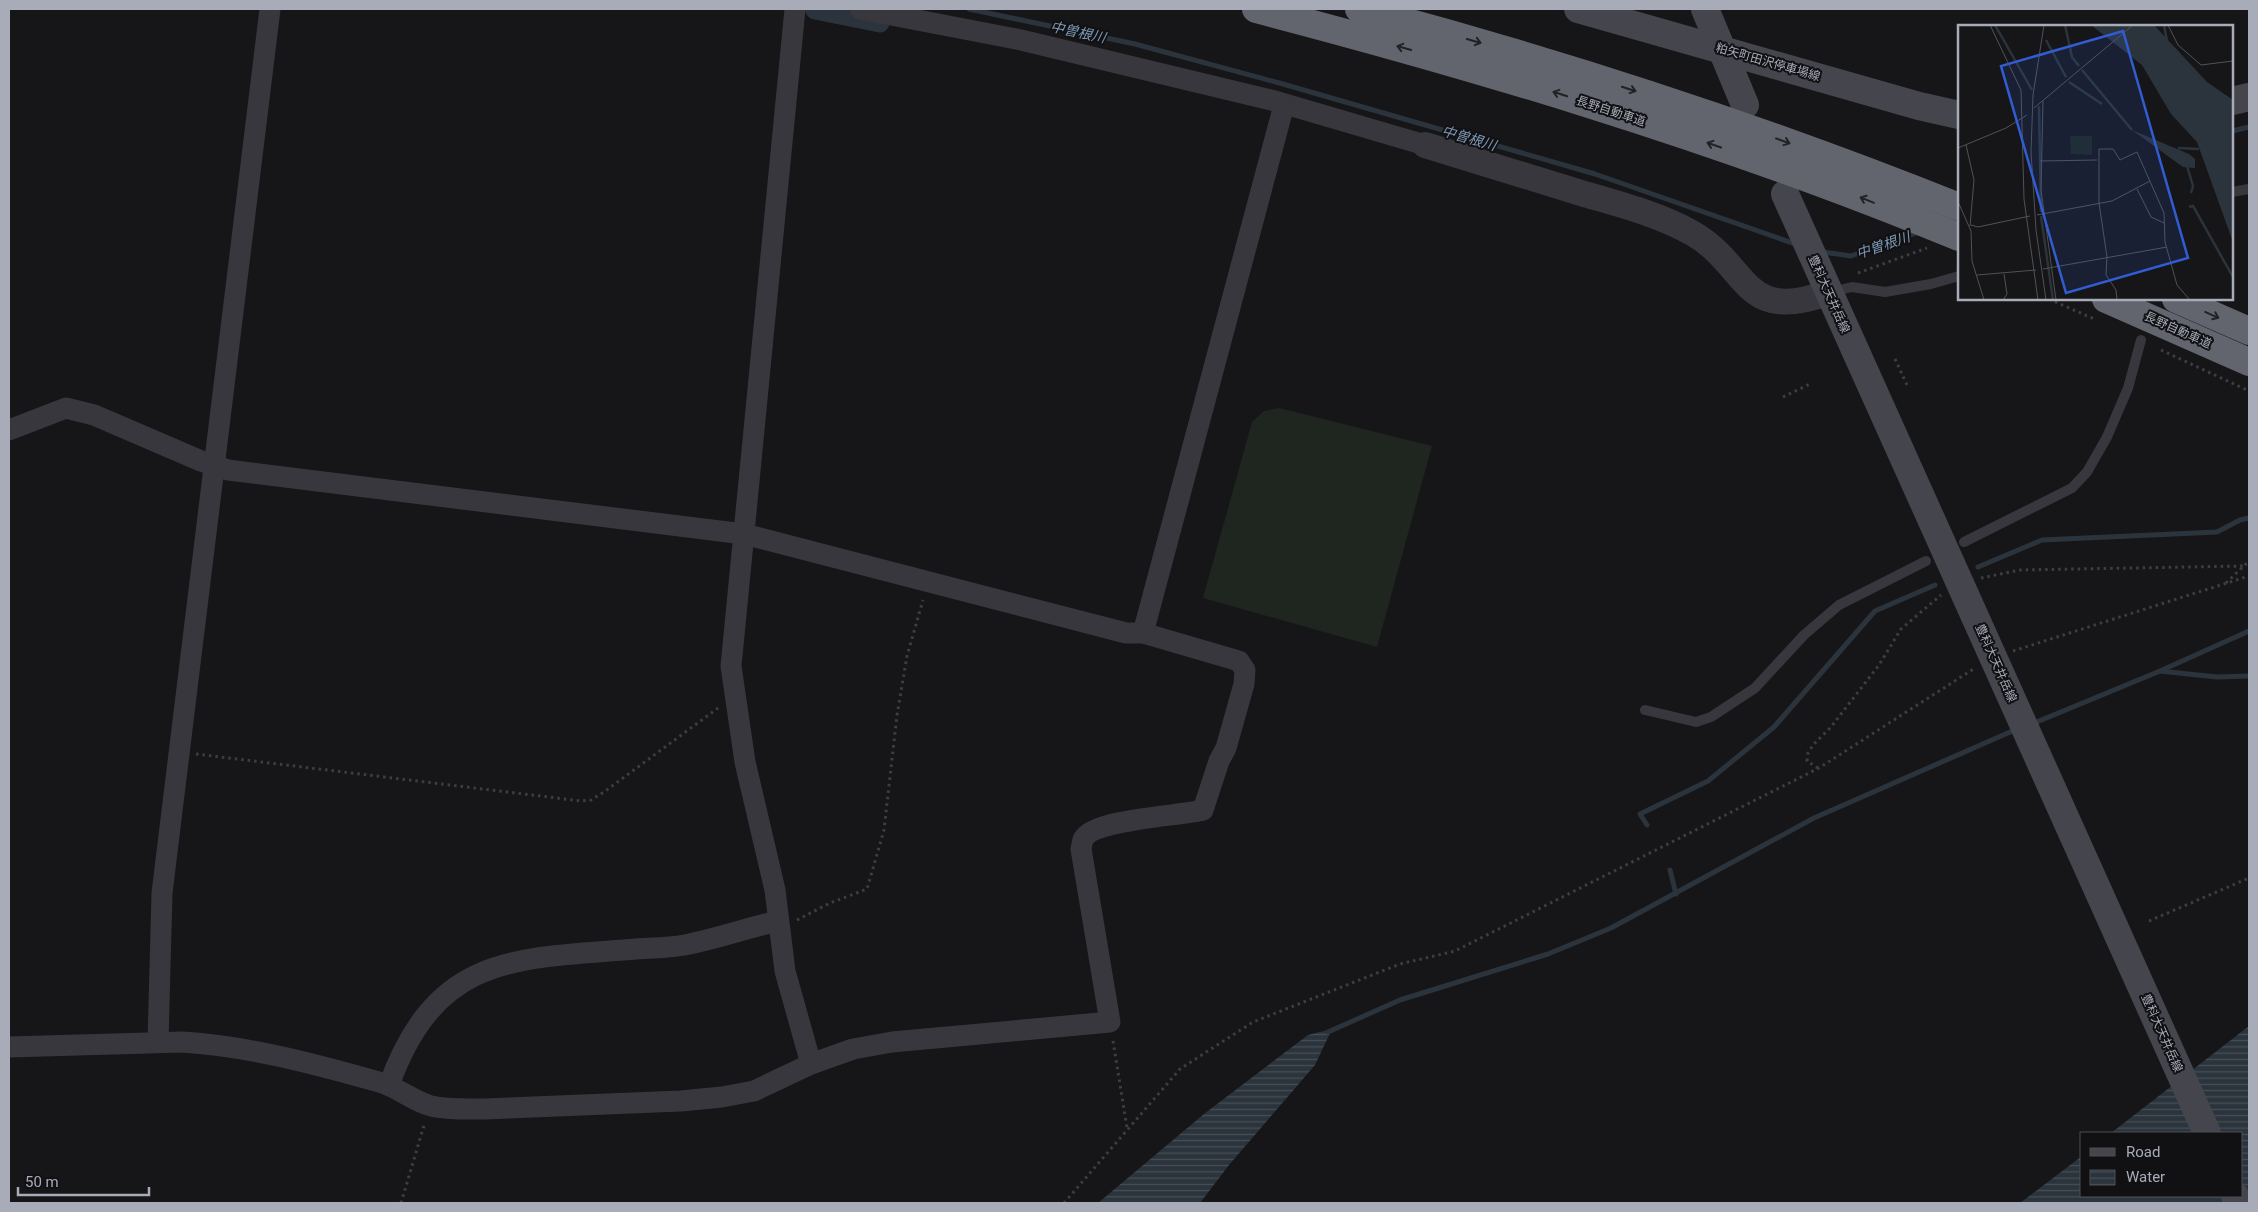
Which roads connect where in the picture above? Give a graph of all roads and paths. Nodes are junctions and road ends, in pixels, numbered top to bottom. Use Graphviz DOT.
graph roads {
  1 [pos="270,9"];
  2 [pos="795,9"];
  3 [pos="860,9"];
  4 [pos="1256,9"];
  5 [pos="1359,9"];
  6 [pos="1578,9"];
  7 [pos="1704,9"];
  8 [pos="1721,49"];
  9 [pos="2249,97"];
  10 [pos="2233,101"];
  11 [pos="1284,105"];
  12 [pos="1745,105"];
  13 [pos="1958,115"];
  14 [pos="1425,145"];
  15 [pos="2249,189"];
  16 [pos="2233,192"];
  17 [pos="1785,194"];
  18 [pos="1953,205"];
  19 [pos="1947,241"];
  20 [pos="1958,276"];
  21 [pos="1822,280"];
  22 [pos="2108,300"];
  23 [pos="2178,300"];
  24 [pos="2249,331"];
  25 [pos="2141,340"];
  26 [pos="1895,359"];
  27 [pos="2249,362"];
  28 [pos="1810,384"];
  29 [pos="1907,385"];
  30 [pos="1783,397"];
  31 [pos="9,430"];
  32 [pos="214,465"];
  33 [pos="744,534"];
  34 [pos="1964,542"];
  35 [pos="1926,561"];
  36 [pos="2249,561"];
  37 [pos="2244,566"];
  38 [pos="2249,576"];
  39 [pos="1981,578"];
  40 [pos="928,581"];
  41 [pos="2225,584"];
  42 [pos="1942,595"];
  43 [pos="1143,633"];
  44 [pos="1994,658"];
  45 [pos="734,696"];
  46 [pos="1645,710"];
  47 [pos="178,752"];
  48 [pos="1819,768"];
  49 [pos="2249,878"];
  50 [pos="778,921"];
  51 [pos="2149,921"];
  52 [pos="1110,1022"];
  53 [pos="158,1042"];
  54 [pos="9,1048"];
  55 [pos="811,1064"];
  56 [pos="389,1085"];
  57 [pos="430,1105"];
  58 [pos="1128,1129"];
  59 [pos="2207,1132"];
  60 [pos="401,1203"];
  61 [pos="1064,1203"];
  1 -- 32 [label="street"];
  2 -- 33 [label="street"];
  3 -- 11 [label="street"];
  19 -- 4 [label="highway, 長野自動車道, one-way, bridge"];
  5 -- 18 [label="highway, one-way"];
  6 -- 8 [label="main road, 粕矢町田沢停車場線"];
  7 -- 8 [label="main road"];
  8 -- 12 [label="main road"];
  8 -- 13 [label="main road, 粕矢町田沢停車場線"];
  9 -- 10 [label="main road"];
  11 -- 14 [label="street"];
  11 -- 43 [label="street"];
  14 -- 21 [label="street"];
  15 -- 16 [label="lane"];
  17 -- 21 [label="main road, 豊科大天井岳線"];
  19 -- 21 [label="path"];
  20 -- 21 [label="lane"];
  21 -- 44 [label="main road, 豊科大天井岳線"];
  22 -- 27 [label="highway, 長野自動車道"];
  23 -- 24 [label="highway, one-way"];
  25 -- 34 [label="lane"];
  26 -- 29 [label="path"];
  28 -- 30 [label="path"];
  31 -- 32 [label="street"];
  32 -- 33 [label="street"];
  32 -- 47 [label="street"];
  33 -- 40 [label="street"];
  33 -- 45 [label="street"];
  35 -- 46 [label="lane"];
  36 -- 37 [label="path"];
  37 -- 39 [label="path"];
  37 -- 41 [label="path"];
  38 -- 41 [label="path"];
  40 -- 43 [label="street"];
  40 -- 50 [label="path"];
  41 -- 44 [label="path"];
  42 -- 48 [label="path"];
  43 -- 52 [label="street"];
  44 -- 48 [label="path"];
  44 -- 59 [label="main road, 豊科大天井岳線"];
  45 -- 47 [label="path"];
  45 -- 50 [label="street"];
  47 -- 53 [label="street"];
  48 -- 58 [label="path"];
  49 -- 51 [label="path"];
  50 -- 55 [label="street"];
  50 -- 56 [label="street"];
  52 -- 55 [label="street"];
  52 -- 58 [label="path"];
  53 -- 54 [label="street"];
  53 -- 56 [label="street"];
  55 -- 57 [label="street"];
  56 -- 57 [label="street"];
  57 -- 60 [label="path"];
  58 -- 61 [label="path"];
}
